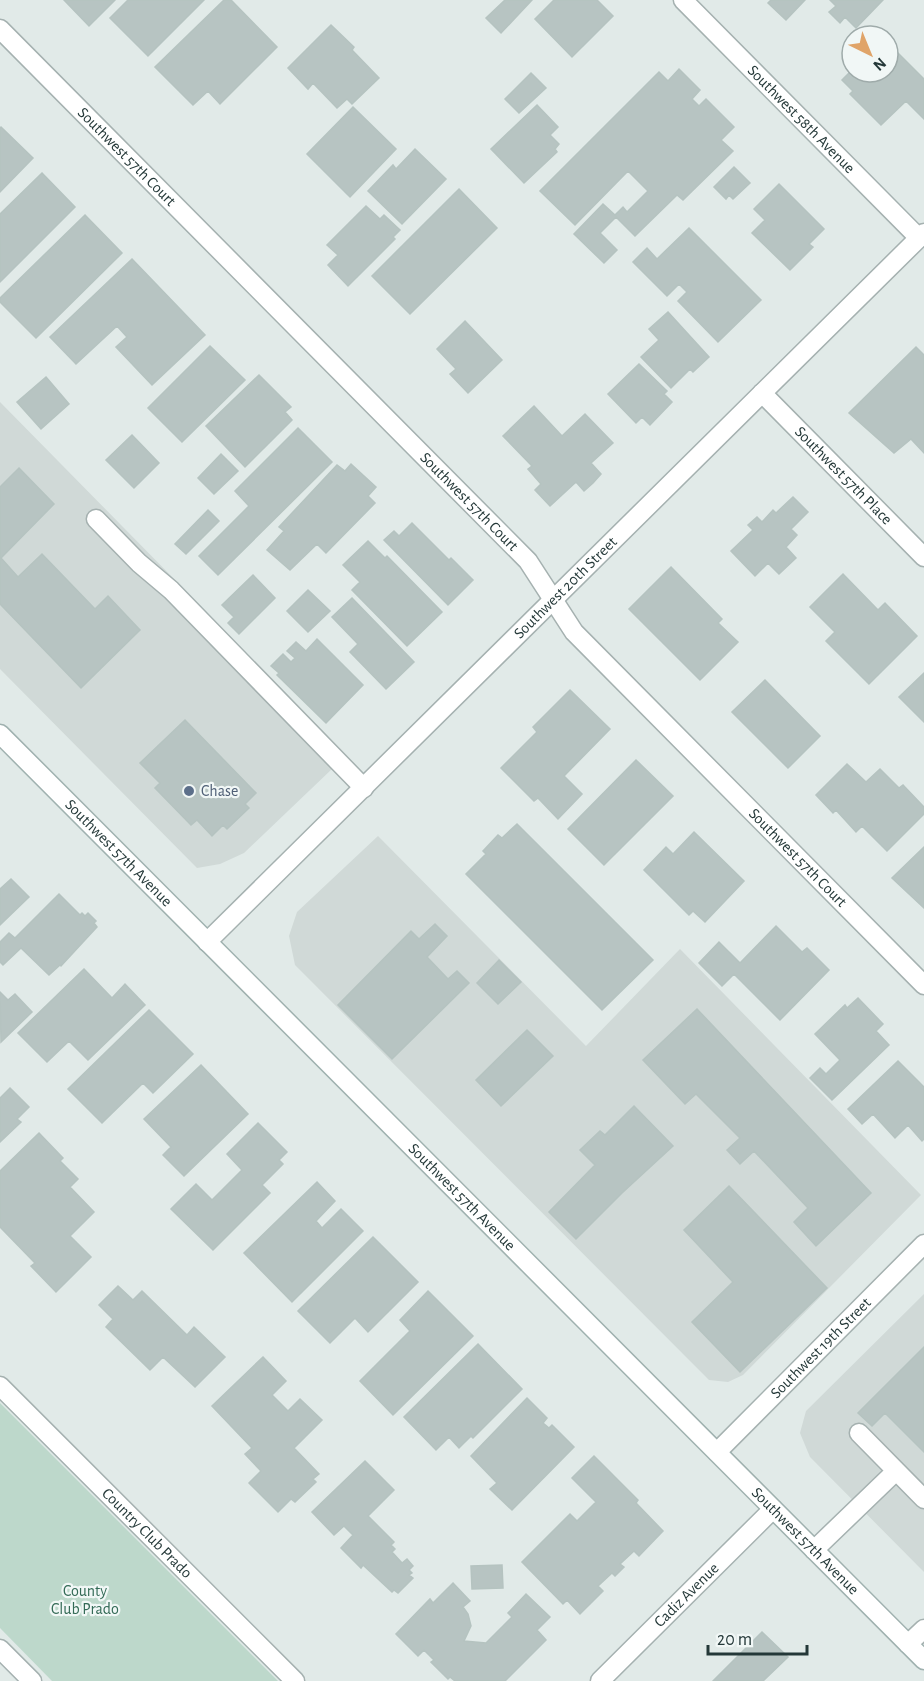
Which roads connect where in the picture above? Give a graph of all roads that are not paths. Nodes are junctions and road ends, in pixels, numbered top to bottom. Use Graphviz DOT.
graph roads {
  1 [pos="683,0"];
  2 [pos="0,28"];
  3 [pos="921,236"];
  4 [pos="762,393"];
  5 [pos="96,519"];
  6 [pos="924,557"];
  7 [pos="553,600"];
  8 [pos="0,734"];
  9 [pos="364,788"];
  10 [pos="207,942"];
  11 [pos="924,985"];
  12 [pos="924,1244"];
  13 [pos="0,1386"];
  14 [pos="859,1433"];
  15 [pos="717,1452"];
  16 [pos="896,1471"];
  17 [pos="924,1499"];
  18 [pos="773,1509"];
  19 [pos="814,1550"];
  20 [pos="924,1629"];
  21 [pos="908,1644"];
  22 [pos="0,1648"];
  23 [pos="924,1660"];
  24 [pos="32,1681"];
  25 [pos="295,1681"];
  26 [pos="600,1681"];
  1 -- 3 [label="street, Southwest 58th Avenue"];
  2 -- 7 [label="street, Southwest 57th Court"];
  3 -- 4 [label="street, Southwest 20th Street"];
  4 -- 6 [label="street, Southwest 57th Place"];
  4 -- 7 [label="street, Southwest 20th Street"];
  5 -- 9 [label="street"];
  7 -- 9 [label="street, Southwest 20th Street"];
  7 -- 11 [label="street, Southwest 57th Court"];
  8 -- 10 [label="street, Southwest 57th Avenue"];
  9 -- 10 [label="street, Southwest 20th Street"];
  10 -- 15 [label="street, Southwest 57th Avenue"];
  12 -- 15 [label="street, Southwest 19th Street"];
  13 -- 25 [label="street, Country Club Prado"];
  14 -- 16 [label="street"];
  15 -- 18 [label="street, Southwest 57th Avenue"];
  16 -- 17 [label="street"];
  16 -- 19 [label="street"];
  18 -- 19 [label="street, Southwest 57th Avenue"];
  18 -- 26 [label="street, Cadiz Avenue"];
  19 -- 21 [label="street, Southwest 57th Avenue"];
  20 -- 21 [label="street"];
  21 -- 23 [label="street, Southwest 57th Avenue"];
  22 -- 24 [label="street"];
}
